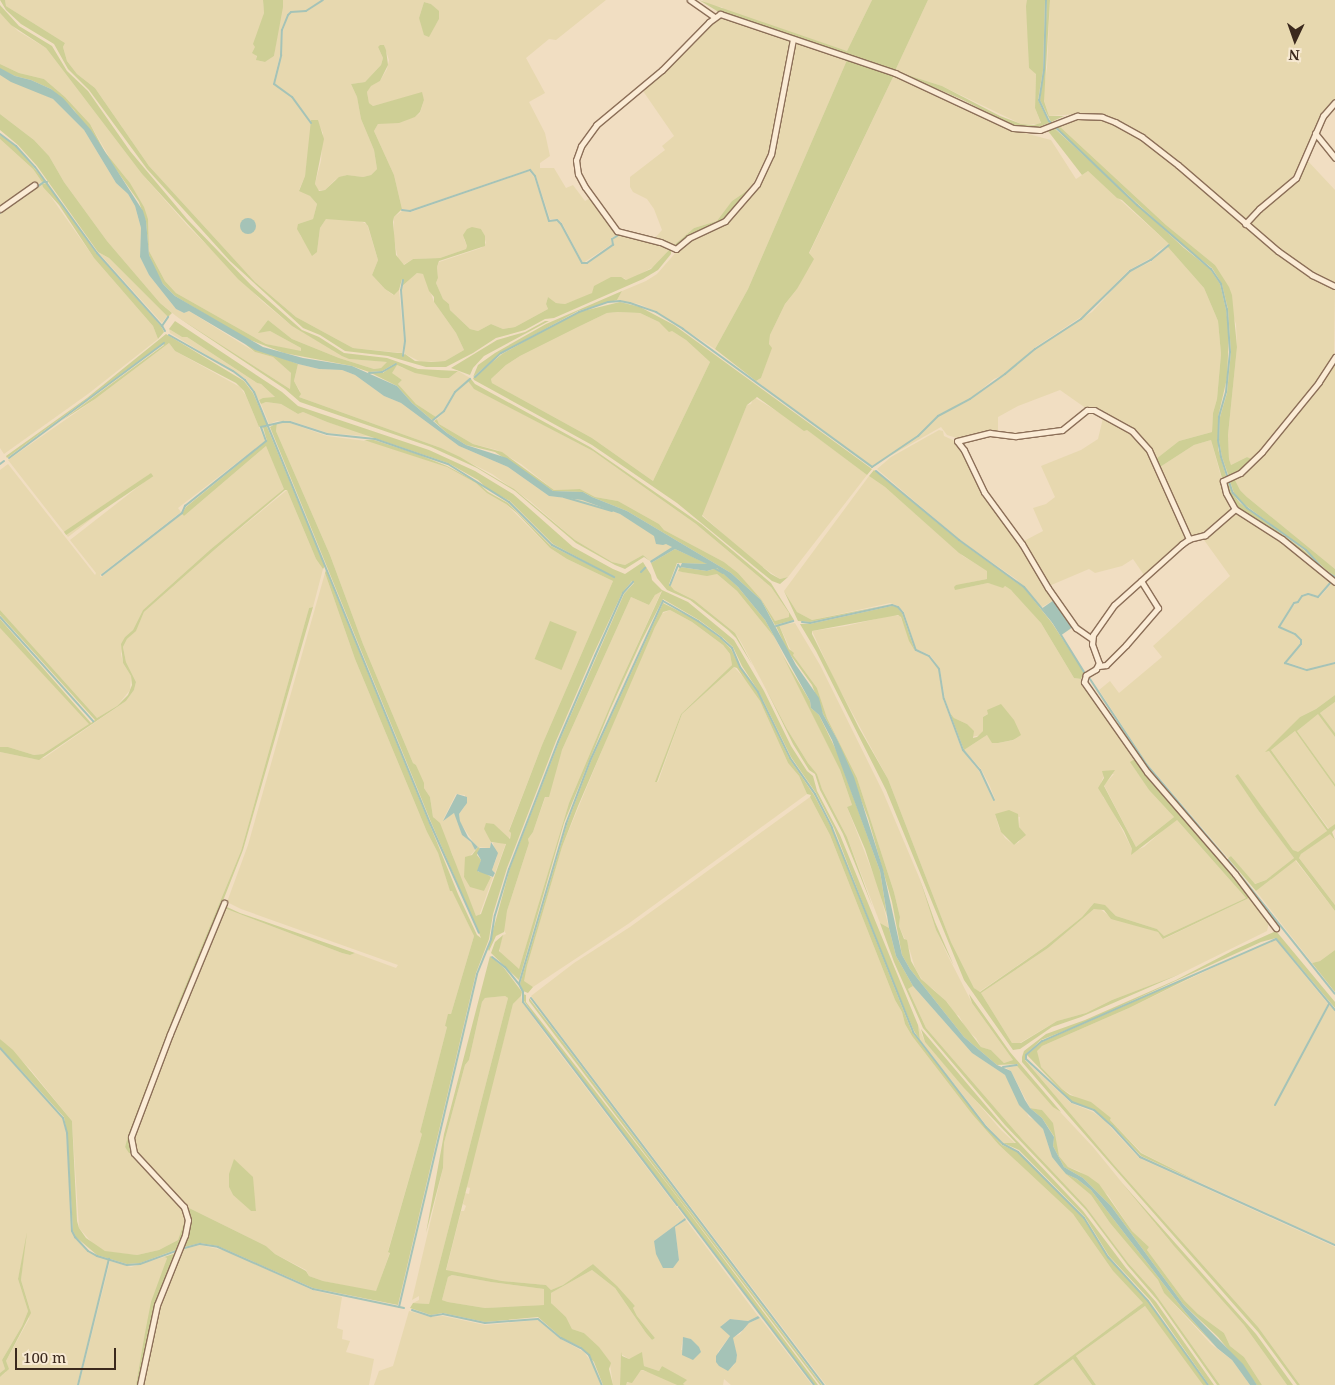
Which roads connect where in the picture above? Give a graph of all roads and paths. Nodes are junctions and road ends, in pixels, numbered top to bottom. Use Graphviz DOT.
graph roads {
  1 [pos="690,0"];
  2 [pos="714,17"];
  3 [pos="794,40"];
  4 [pos="1335,102"];
  5 [pos="1315,133"];
  6 [pos="1335,158"];
  7 [pos="34,185"];
  8 [pos="0,209"];
  9 [pos="1245,224"];
  10 [pos="1335,286"];
  11 [pos="1335,357"];
  12 [pos="1234,509"];
  13 [pos="1189,539"];
  14 [pos="1142,581"];
  15 [pos="1335,582"];
  16 [pos="1092,640"];
  17 [pos="1099,666"];
  18 [pos="224,903"];
  19 [pos="1276,928"];
  20 [pos="140,1385"];
  1 -- 2 [label="street"];
  2 -- 3 [label="street"];
  2 -- 3 [label="street"];
  3 -- 9 [label="street"];
  4 -- 5 [label="street"];
  5 -- 6 [label="street"];
  5 -- 9 [label="street"];
  7 -- 8 [label="street"];
  9 -- 10 [label="street"];
  11 -- 12 [label="street"];
  12 -- 13 [label="street"];
  12 -- 15 [label="street"];
  13 -- 14 [label="street"];
  13 -- 16 [label="street"];
  14 -- 16 [label="street"];
  14 -- 17 [label="street"];
  16 -- 17 [label="street"];
  17 -- 19 [label="street"];
  18 -- 20 [label="street"];
}
